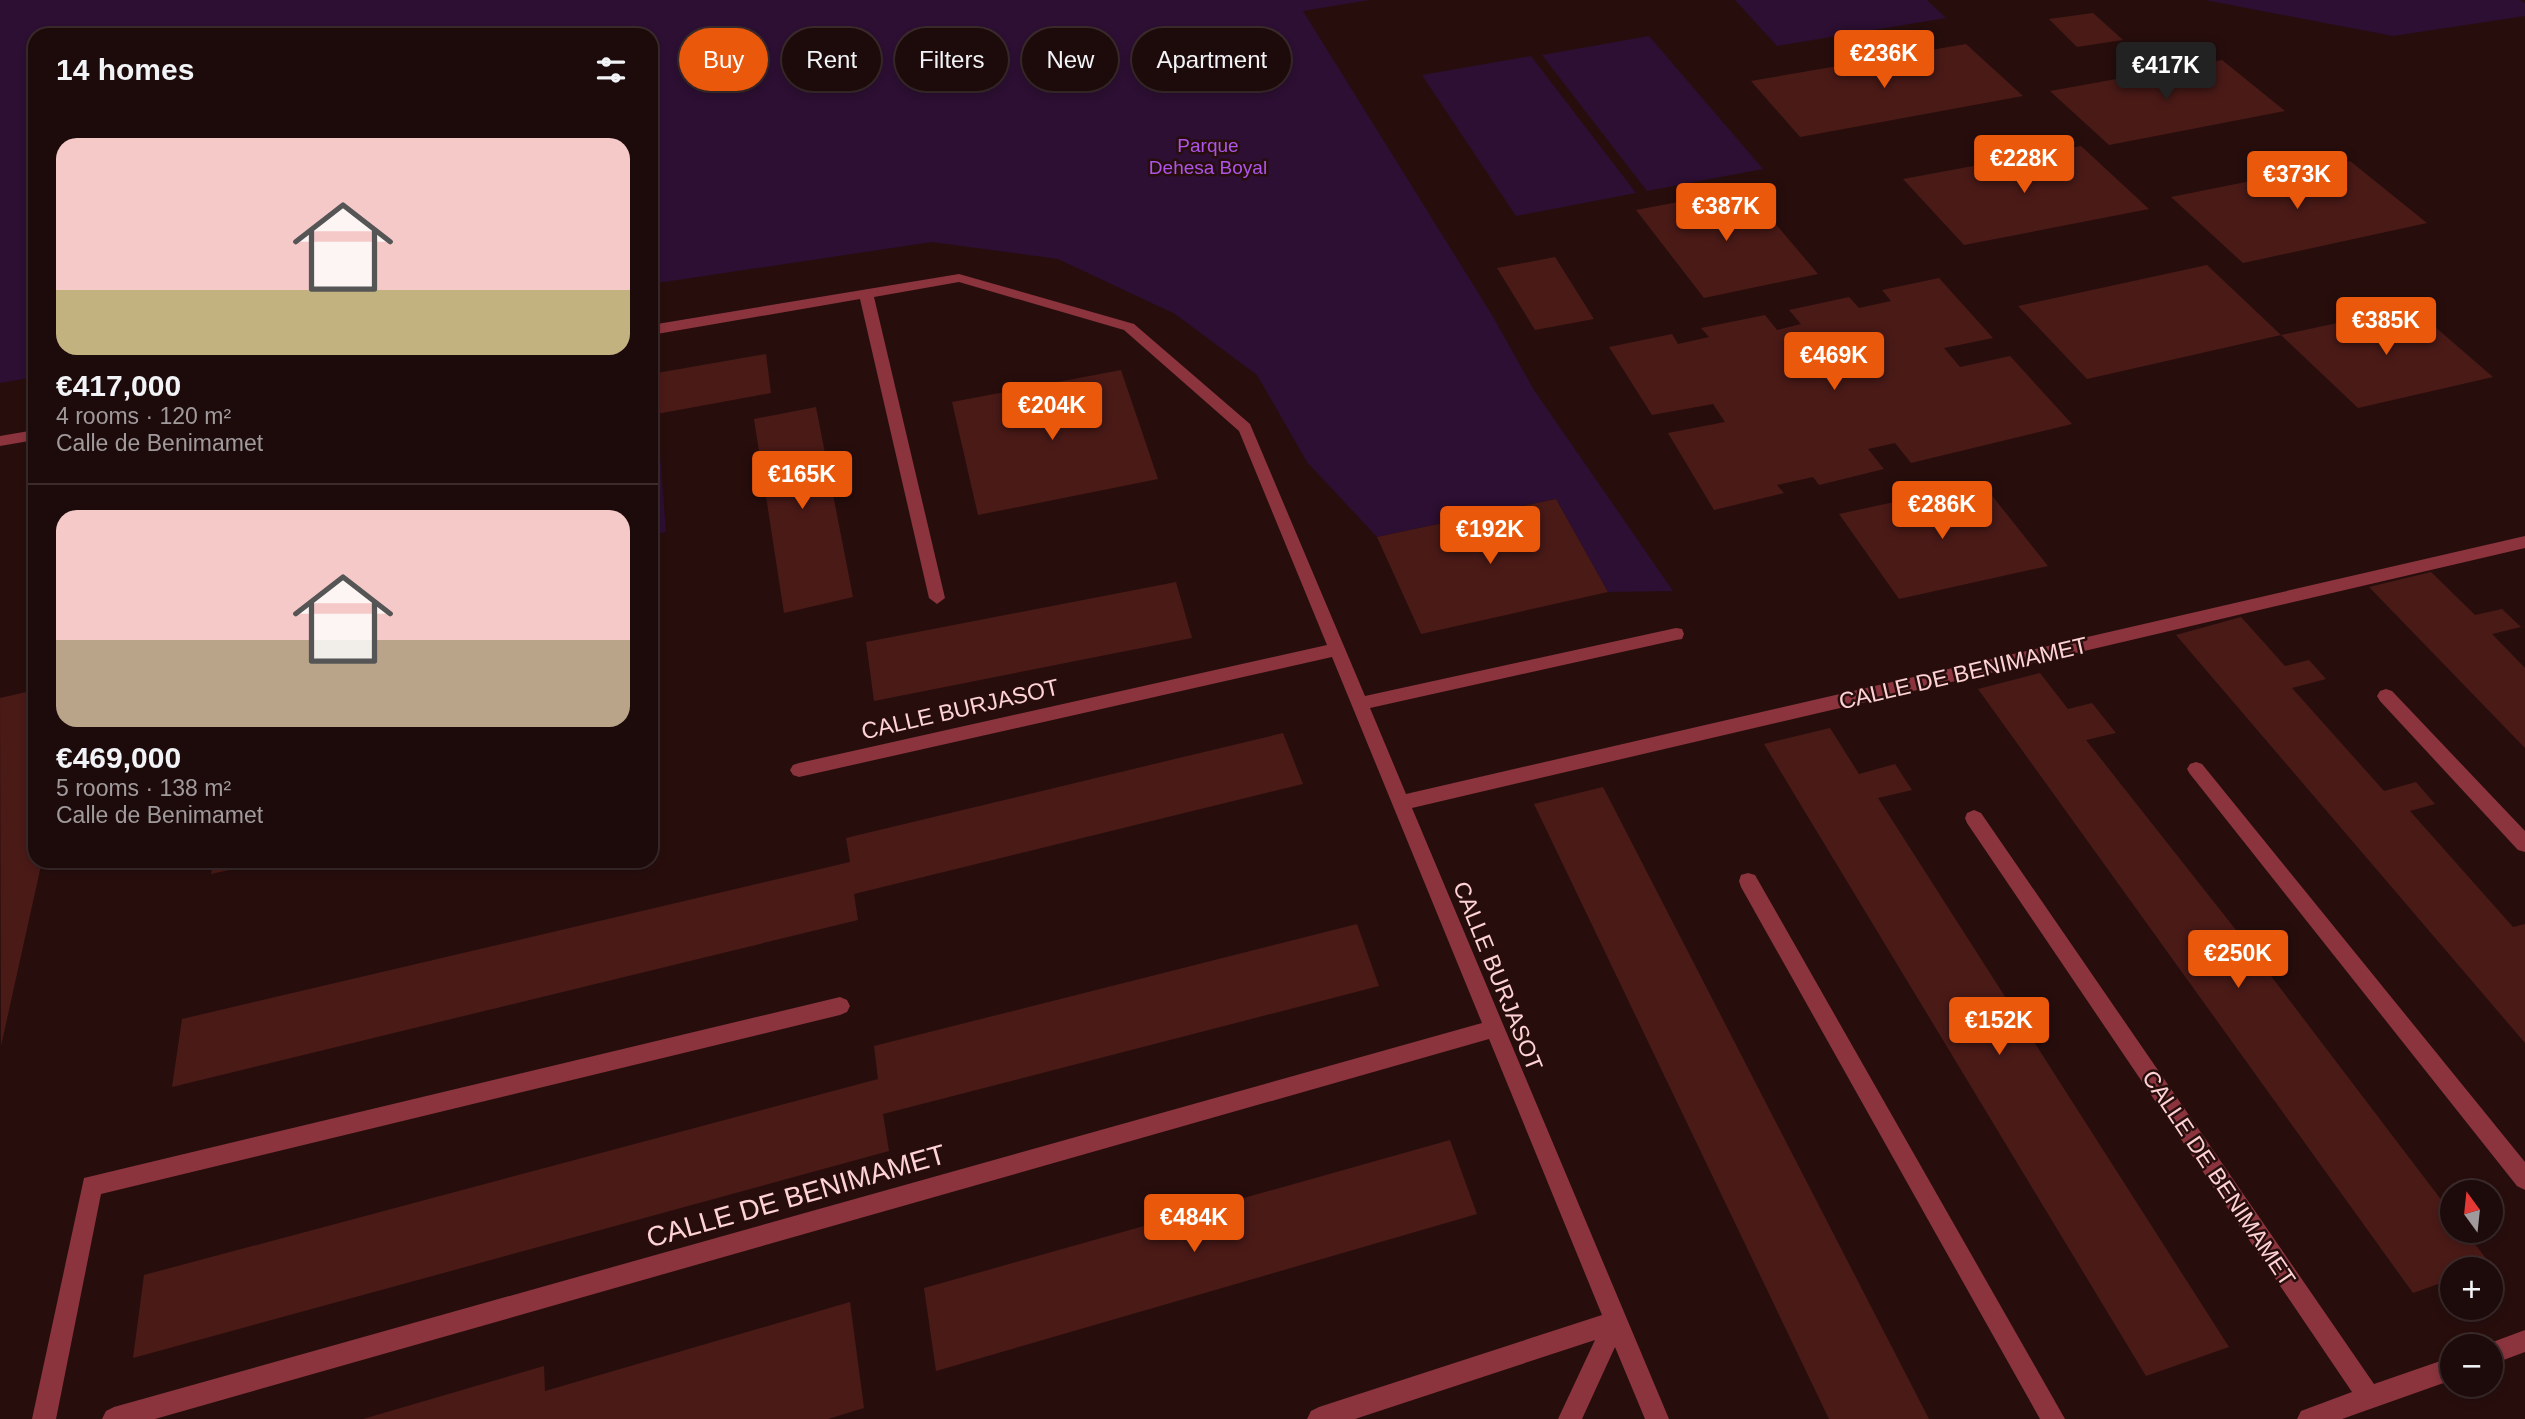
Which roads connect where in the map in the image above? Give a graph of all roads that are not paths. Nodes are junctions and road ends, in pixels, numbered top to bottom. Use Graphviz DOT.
graph roads {
  1 [pos="866,293"];
  2 [pos="658,329"];
  3 [pos="28,436"];
  4 [pos="0,441"];
  5 [pos="2525,542"];
  6 [pos="937,598"];
  7 [pos="1676,634"];
  8 [pos="1336,649"];
  9 [pos="2386,696"];
  10 [pos="1359,704"];
  11 [pos="2196,769"];
  12 [pos="799,770"];
  13 [pos="1401,803"];
  14 [pos="1974,818"];
  15 [pos="2525,844"];
  16 [pos="1748,880"];
  17 [pos="840,1006"];
  18 [pos="1493,1029"];
  19 [pos="2525,1179"];
  20 [pos="1615,1322"];
  21 [pos="2525,1341"];
  22 [pos="2503,1349"];
  23 [pos="2440,1372"];
  24 [pos="2370,1398"];
  25 [pos="44,1419"];
  26 [pos="114,1419"];
  27 [pos="1319,1419"];
  28 [pos="1570,1419"];
  29 [pos="1657,1419"];
  30 [pos="2053,1419"];
  31 [pos="2309,1419"];
  1 -- 2 [label="street, CALLE BURJASOT"];
  1 -- 6 [label="street"];
  1 -- 8 [label="street, CALLE BURJASOT"];
  3 -- 4 [label="street"];
  5 -- 13 [label="street, CALLE DE BENIMAMET"];
  7 -- 10 [label="street"];
  8 -- 10 [label="street, CALLE BURJASOT"];
  8 -- 12 [label="street, CALLE BURJASOT"];
  9 -- 15 [label="street"];
  10 -- 13 [label="street, CALLE BURJASOT"];
  11 -- 19 [label="street"];
  13 -- 18 [label="street, CALLE BURJASOT"];
  14 -- 24 [label="street, CALLE DE BENIMAMET"];
  16 -- 30 [label="street"];
  17 -- 25 [label="street"];
  18 -- 20 [label="street, CALLE BURJASOT"];
  18 -- 26 [label="street, CALLE DE BENIMAMET"];
  20 -- 27 [label="street"];
  20 -- 28 [label="street"];
  20 -- 29 [label="street"];
  21 -- 22 [label="street"];
  23 -- 24 [label="street"];
  24 -- 31 [label="street"];
}
